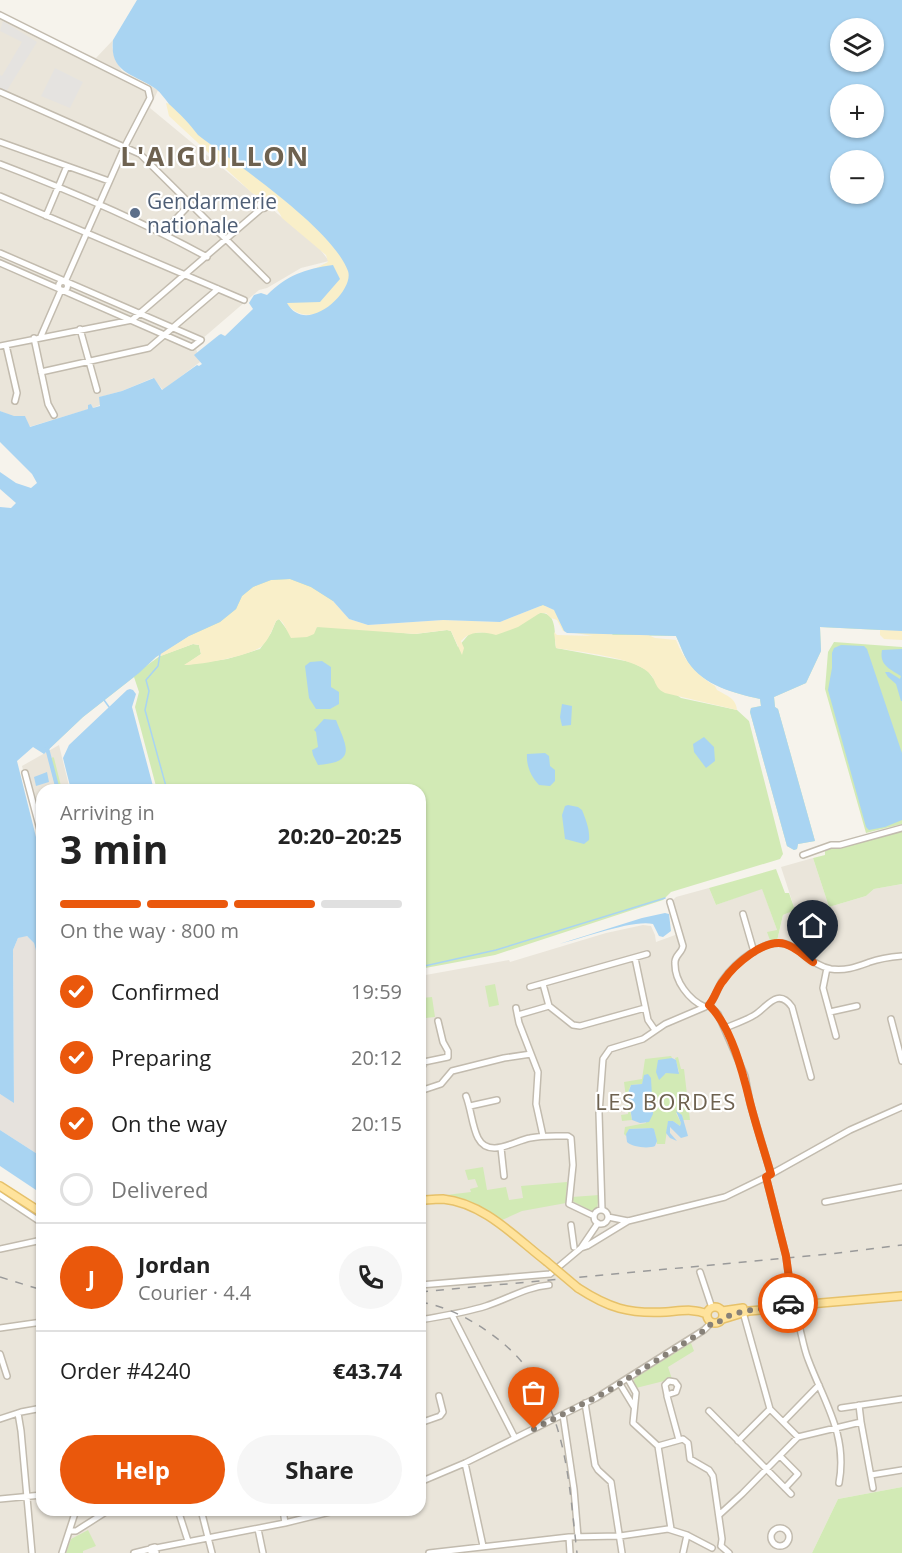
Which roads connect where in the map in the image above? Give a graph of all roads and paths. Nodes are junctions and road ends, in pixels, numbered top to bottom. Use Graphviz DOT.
graph roads {
  1 [pos="0,15"];
  2 [pos="0,92"];
  3 [pos="0,142"];
  4 [pos="124,146"];
  5 [pos="0,164"];
  6 [pos="67,166"];
  7 [pos="109,181"];
  8 [pos="59,186"];
  9 [pos="0,196"];
  10 [pos="99,203"];
  11 [pos="190,204"];
  12 [pos="262,208"];
  13 [pos="46,216"];
  14 [pos="86,233"];
  15 [pos="166,235"];
  16 [pos="227,239"];
  17 [pos="0,253"];
  18 [pos="207,257"];
  19 [pos="0,263"];
  20 [pos="186,276"];
  21 [pos="267,280"];
  22 [pos="65,282"];
  23 [pos="218,289"];
  24 [pos="61,290"];
  25 [pos="244,300"];
  26 [pos="115,303"];
  27 [pos="111,312"];
  28 [pos="141,314"];
  29 [pos="132,320"];
  30 [pos="173,328"];
  31 [pos="80,329"];
  32 [pos="164,335"];
  33 [pos="41,336"];
  34 [pos="34,338"];
  35 [pos="3,346"];
  36 [pos="89,362"];
  37 [pos="41,372"];
  38 [pos="97,390"];
  39 [pos="15,401"];
  40 [pos="54,415"];
  41 [pos="25,773"];
  42 [pos="36,814"];
  43 [pos="902,828"];
  44 [pos="803,855"];
  45 [pos="670,902"];
  46 [pos="743,914"];
  47 [pos="753,952"];
  48 [pos="647,954"];
  49 [pos="902,956"];
  50 [pos="635,958"];
  51 [pos="827,968"];
  52 [pos="543,984"];
  53 [pos="530,987"];
  54 [pos="549,1006"];
  55 [pos="707,1006"];
  56 [pos="857,1006"];
  57 [pos="516,1008"];
  58 [pos="645,1008"];
  59 [pos="830,1012"];
  60 [pos="518,1015"];
  61 [pos="891,1018"];
  62 [pos="438,1021"];
  63 [pos="725,1028"];
  64 [pos="655,1030"];
  65 [pos="836,1036"];
  66 [pos="531,1054"];
  67 [pos="902,1061"];
  68 [pos="426,1062"];
  69 [pos="811,1077"];
  70 [pos="426,1089"];
  71 [pos="466,1096"];
  72 [pos="498,1100"];
  73 [pos="470,1106"];
  74 [pos="902,1107"];
  75 [pos="543,1136"];
  76 [pos="501,1148"];
  77 [pos="768,1175"];
  78 [pos="504,1176"];
  79 [pos="0,1186"];
  80 [pos="902,1187"];
  81 [pos="0,1196"];
  82 [pos="426,1200"];
  83 [pos="825,1202"];
  84 [pos="36,1209"];
  85 [pos="602,1210"];
  86 [pos="594,1216"];
  87 [pos="36,1219"];
  88 [pos="606,1220"];
  89 [pos="628,1221"];
  90 [pos="598,1223"];
  91 [pos="571,1225"];
  92 [pos="610,1232"];
  93 [pos="36,1241"];
  94 [pos="574,1247"];
  95 [pos="581,1248"];
  96 [pos="0,1249"];
  97 [pos="700,1272"];
  98 [pos="426,1284"];
  99 [pos="549,1285"];
  100 [pos="902,1296"];
  101 [pos="792,1305"];
  102 [pos="710,1311"];
  103 [pos="743,1312"];
  104 [pos="452,1315"];
  105 [pos="722,1315"];
  106 [pos="426,1319"];
  107 [pos="36,1323"];
  108 [pos="712,1323"];
  109 [pos="0,1328"];
  110 [pos="0,1354"];
  111 [pos="7,1376"];
  112 [pos="627,1379"];
  113 [pos="620,1384"];
  114 [pos="819,1385"];
  115 [pos="667,1395"];
  116 [pos="440,1396"];
  117 [pos="902,1399"];
  118 [pos="585,1403"];
  119 [pos="859,1406"];
  120 [pos="634,1407"];
  121 [pos="841,1408"];
  122 [pos="36,1409"];
  123 [pos="770,1409"];
  124 [pos="708,1411"];
  125 [pos="18,1413"];
  126 [pos="563,1415"];
  127 [pos="0,1419"];
  128 [pos="426,1421"];
  129 [pos="783,1422"];
  130 [pos="861,1422"];
  131 [pos="837,1427"];
  132 [pos="798,1437"];
  133 [pos="515,1438"];
  134 [pos="679,1440"];
  135 [pos="738,1442"];
  136 [pos="658,1446"];
  137 [pos="780,1456"];
  138 [pos="465,1463"];
  139 [pos="766,1470"];
  140 [pos="902,1470"];
  141 [pos="871,1475"];
  142 [pos="426,1479"];
  143 [pos="839,1483"];
  144 [pos="785,1488"];
  145 [pos="873,1488"];
  146 [pos="791,1494"];
  147 [pos="27,1495"];
  148 [pos="36,1495"];
  149 [pos="0,1499"];
  150 [pos="719,1515"];
  151 [pos="75,1516"];
  152 [pos="100,1516"];
  153 [pos="180,1516"];
  154 [pos="202,1516"];
  155 [pos="284,1516"];
  156 [pos="315,1516"];
  157 [pos="285,1524"];
  158 [pos="258,1529"];
  159 [pos="670,1529"];
  160 [pos="71,1531"];
  161 [pos="687,1535"];
  162 [pos="620,1536"];
  163 [pos="207,1537"];
  164 [pos="568,1537"];
  165 [pos="579,1537"];
  166 [pos="188,1541"];
  167 [pos="486,1546"];
  168 [pos="721,1546"];
  169 [pos="780,1546"];
  170 [pos="712,1550"];
  171 [pos="443,1552"];
  172 [pos="32,1553"];
  173 [pos="62,1553"];
  174 [pos="134,1553"];
  175 [pos="212,1553"];
  176 [pos="263,1553"];
  177 [pos="429,1553"];
  178 [pos="489,1553"];
  179 [pos="570,1553"];
  180 [pos="622,1553"];
  181 [pos="683,1553"];
  182 [pos="729,1553"];
  183 [pos="777,1553"];
  1 -- 4 [label="street"];
  2 -- 4 [label="street"];
  3 -- 6 [label="street"];
  4 -- 7 [label="street"];
  4 -- 11 [label="street"];
  5 -- 8 [label="street"];
  6 -- 7 [label="street"];
  6 -- 8 [label="street"];
  7 -- 10 [label="street"];
  8 -- 10 [label="street"];
  8 -- 13 [label="street"];
  9 -- 13 [label="street"];
  10 -- 14 [label="street"];
  10 -- 15 [label="street"];
  11 -- 15 [label="street"];
  11 -- 16 [label="street"];
  12 -- 16 [label="street"];
  13 -- 14 [label="street"];
  14 -- 20 [label="street"];
  14 -- 22 [label="street"];
  15 -- 18 [label="street"];
  16 -- 18 [label="street"];
  16 -- 21 [label="street"];
  17 -- 22 [label="street"];
  18 -- 20 [label="street"];
  19 -- 24 [label="street"];
  20 -- 23 [label="street"];
  20 -- 28 [label="street"];
  22 -- 24 [label="street"];
  22 -- 26 [label="street"];
  23 -- 25 [label="street"];
  23 -- 30 [label="street"];
  24 -- 27 [label="street"];
  24 -- 33 [label="street"];
  26 -- 27 [label="street"];
  26 -- 28 [label="street"];
  27 -- 29 [label="street"];
  28 -- 29 [label="street"];
  28 -- 30 [label="street"];
  29 -- 31 [label="street"];
  29 -- 32 [label="street"];
  30 -- 32 [label="street"];
  30 -- 32 [label="street"];
  31 -- 33 [label="street"];
  31 -- 36 [label="street"];
  32 -- 36 [label="street"];
  33 -- 34 [label="street"];
  34 -- 35 [label="street"];
  34 -- 37 [label="street"];
  35 -- 39 [label="street"];
  36 -- 37 [label="street"];
  36 -- 38 [label="street"];
  37 -- 40 [label="street"];
  41 -- 42 [label="street"];
  43 -- 44 [label="street"];
  45 -- 55 [label="street"];
  46 -- 47 [label="street"];
  47 -- 51 [label="street"];
  47 -- 55 [label="street"];
  48 -- 50 [label="street"];
  49 -- 51 [label="street"];
  50 -- 52 [label="street"];
  50 -- 58 [label="street"];
  51 -- 59 [label="street"];
  52 -- 53 [label="street"];
  52 -- 54 [label="street"];
  54 -- 58 [label="street"];
  54 -- 60 [label="street"];
  55 -- 63 [label="street"];
  55 -- 64 [label="street"];
  56 -- 59 [label="street"];
  57 -- 60 [label="street"];
  58 -- 64 [label="street"];
  59 -- 65 [label="street"];
  60 -- 66 [label="street"];
  61 -- 67 [label="street"];
  62 -- 68 [label="street"];
  63 -- 69 [label="street"];
  63 -- 77 [label="street"];
  64 -- 85 [label="street"];
  66 -- 70 [label="street"];
  66 -- 75 [label="street"];
  71 -- 73 [label="street"];
  72 -- 73 [label="street"];
  73 -- 76 [label="street"];
  74 -- 77 [label="street"];
  75 -- 76 [label="street"];
  75 -- 86 [label="street"];
  76 -- 78 [label="street"];
  77 -- 89 [label="street"];
  77 -- 101 [label="street"];
  79 -- 84 [label="main road"];
  80 -- 83 [label="street"];
  81 -- 87 [label="street"];
  82 -- 102 [label="main road, bridge"];
  85 -- 86 [label="street"];
  85 -- 88 [label="street"];
  86 -- 90 [label="street"];
  88 -- 89 [label="street"];
  88 -- 90 [label="street"];
  88 -- 92 [label="street"];
  89 -- 92 [label="street"];
  90 -- 95 [label="street"];
  91 -- 94 [label="street"];
  92 -- 95 [label="street"];
  93 -- 96 [label="street"];
  95 -- 98 [label="street"];
  97 -- 102 [label="street"];
  99 -- 104 [label="street"];
  100 -- 101 [label="main road"];
  101 -- 103 [label="main road"];
  101 -- 105 [label="main road"];
  101 -- 114 [label="street"];
  102 -- 105 [label="main road"];
  102 -- 108 [label="main road"];
  103 -- 105 [label="main road"];
  103 -- 123 [label="street"];
  104 -- 106 [label="street"];
  104 -- 133 [label="street"];
  105 -- 108 [label="main road"];
  107 -- 109 [label="street"];
  108 -- 112 [label="street"];
  110 -- 111 [label="street"];
  112 -- 113 [label="street"];
  112 -- 120 [label="street"];
  113 -- 118 [label="street"];
  113 -- 120 [label="street"];
  114 -- 129 [label="street"];
  114 -- 131 [label="street"];
  115 -- 134 [label="street"];
  116 -- 128 [label="street"];
  117 -- 119 [label="street"];
  118 -- 126 [label="street"];
  118 -- 162 [label="street"];
  119 -- 121 [label="street"];
  119 -- 130 [label="street"];
  120 -- 136 [label="street"];
  122 -- 125 [label="street"];
  123 -- 129 [label="street"];
  123 -- 135 [label="street"];
  124 -- 135 [label="street"];
  125 -- 127 [label="street"];
  125 -- 147 [label="street"];
  126 -- 133 [label="street"];
  126 -- 165 [label="street"];
  129 -- 132 [label="street"];
  130 -- 131 [label="street"];
  130 -- 141 [label="street"];
  131 -- 132 [label="street"];
  131 -- 143 [label="street"];
  132 -- 137 [label="street"];
  133 -- 138 [label="street"];
  134 -- 136 [label="street"];
  134 -- 150 [label="street"];
  135 -- 139 [label="street"];
  136 -- 159 [label="street"];
  137 -- 139 [label="street"];
  137 -- 144 [label="street"];
  138 -- 142 [label="street"];
  138 -- 167 [label="street"];
  139 -- 144 [label="street"];
  139 -- 150 [label="street"];
  140 -- 141 [label="street"];
  141 -- 145 [label="street"];
  144 -- 146 [label="street"];
  147 -- 148 [label="street"];
  147 -- 149 [label="street"];
  147 -- 172 [label="street"];
  150 -- 168 [label="street"];
  151 -- 160 [label="street"];
  152 -- 160 [label="street"];
  153 -- 166 [label="street"];
  154 -- 163 [label="street"];
  155 -- 157 [label="street"];
  156 -- 157 [label="street"];
  157 -- 158 [label="street"];
  158 -- 163 [label="street"];
  158 -- 176 [label="street"];
  159 -- 161 [label="street"];
  159 -- 162 [label="street"];
  160 -- 173 [label="street"];
  161 -- 170 [label="street"];
  161 -- 181 [label="street"];
  162 -- 165 [label="street"];
  162 -- 180 [label="street"];
  163 -- 166 [label="street"];
  163 -- 175 [label="street"];
  164 -- 165 [label="street"];
  164 -- 167 [label="street"];
  164 -- 179 [label="street"];
  166 -- 174 [label="street"];
  167 -- 171 [label="street"];
  167 -- 178 [label="street"];
  168 -- 170 [label="street"];
  168 -- 182 [label="street"];
  169 -- 183 [label="street"];
  171 -- 177 [label="street"];
}
